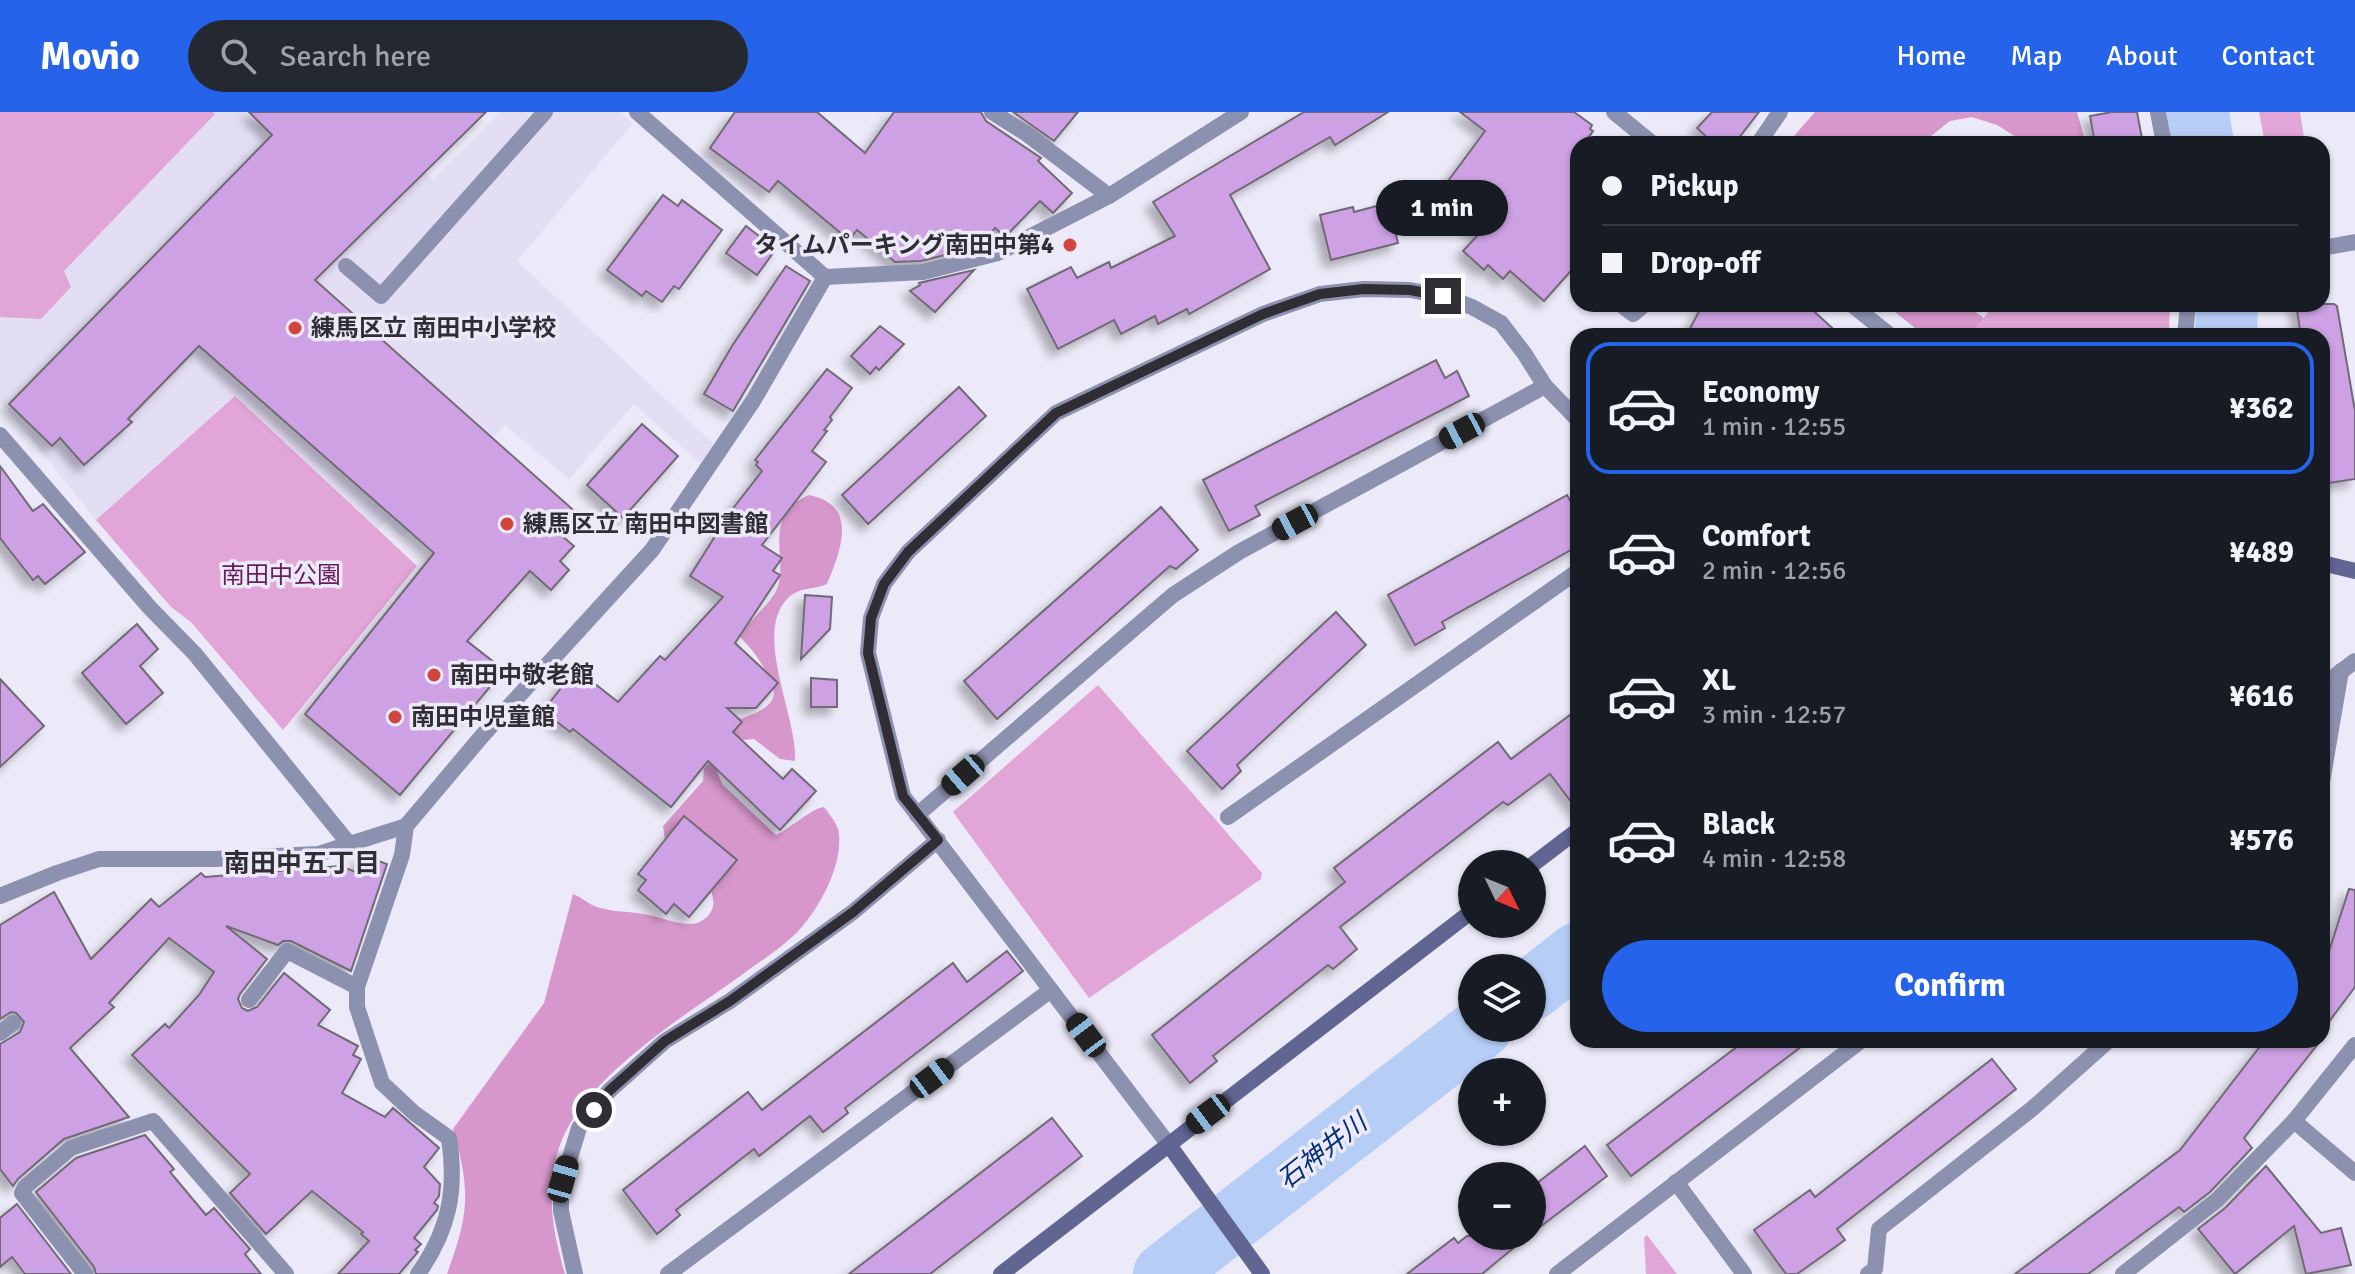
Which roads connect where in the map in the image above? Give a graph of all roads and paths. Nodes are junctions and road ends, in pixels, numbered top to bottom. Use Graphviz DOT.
graph roads {
  1 [pos="545,112"];
  2 [pos="637,112"];
  3 [pos="992,112"];
  4 [pos="1241,112"];
  5 [pos="1614,112"];
  6 [pos="1780,112"];
  7 [pos="2158,112"];
  8 [pos="1643,136"];
  9 [pos="1764,136"];
  10 [pos="2162,136"];
  11 [pos="1109,196"];
  12 [pos="2355,242"];
  13 [pos="2330,247"];
  14 [pos="346,266"];
  15 [pos="825,277"];
  16 [pos="1861,312"];
  17 [pos="1881,328"];
  18 [pos="1545,386"];
  19 [pos="1570,412"];
  20 [pos="0,435"];
  21 [pos="2330,565"];
  22 [pos="2355,571"];
  23 [pos="1570,577"];
  24 [pos="2348,666"];
  25 [pos="2330,680"];
  26 [pos="2330,746"];
  27 [pos="917,815"];
  28 [pos="1228,817"];
  29 [pos="406,826"];
  30 [pos="1570,836"];
  31 [pos="938,840"];
  32 [pos="350,845"];
  33 [pos="1546,854"];
  34 [pos="0,896"];
  35 [pos="1458,922"];
  36 [pos="357,987"];
  37 [pos="1051,990"];
  38 [pos="249,1000"];
  39 [pos="2355,1045"];
  40 [pos="1852,1048"];
  41 [pos="2100,1048"];
  42 [pos="2294,1121"];
  43 [pos="1169,1145"];
  44 [pos="2355,1173"];
  45 [pos="1676,1182"];
  46 [pos="85,1274"];
  47 [pos="286,1274"];
  48 [pos="418,1274"];
  49 [pos="575,1274"];
  50 [pos="668,1274"];
  51 [pos="1001,1274"];
  52 [pos="1262,1274"];
  53 [pos="1557,1274"];
  54 [pos="1744,1274"];
  55 [pos="1868,1274"];
  56 [pos="2123,1274"];
  1 -- 14 [label="street"];
  2 -- 15 [label="street"];
  3 -- 11 [label="street"];
  4 -- 11 [label="street"];
  5 -- 8 [label="street"];
  6 -- 9 [label="street"];
  7 -- 10 [label="street"];
  11 -- 15 [label="street"];
  12 -- 13 [label="street"];
  15 -- 29 [label="street"];
  16 -- 17 [label="street"];
  18 -- 19 [label="street"];
  18 -- 27 [label="street"];
  18 -- 27 [label="street"];
  20 -- 32 [label="street"];
  21 -- 22 [label="street"];
  23 -- 28 [label="street"];
  24 -- 25 [label="street"];
  24 -- 26 [label="street"];
  27 -- 31 [label="street"];
  29 -- 32 [label="street"];
  29 -- 36 [label="street"];
  30 -- 33 [label="street"];
  31 -- 37 [label="street"];
  31 -- 49 [label="street"];
  32 -- 34 [label="street"];
  35 -- 43 [label="street"];
  36 -- 38 [label="street"];
  36 -- 48 [label="street"];
  37 -- 43 [label="street"];
  37 -- 50 [label="street"];
  39 -- 42 [label="street"];
  40 -- 45 [label="street"];
  41 -- 55 [label="street"];
  42 -- 44 [label="street"];
  42 -- 56 [label="street"];
  43 -- 51 [label="street"];
  43 -- 52 [label="street"];
  45 -- 53 [label="street"];
  45 -- 54 [label="street"];
  46 -- 47 [label="street"];
}
